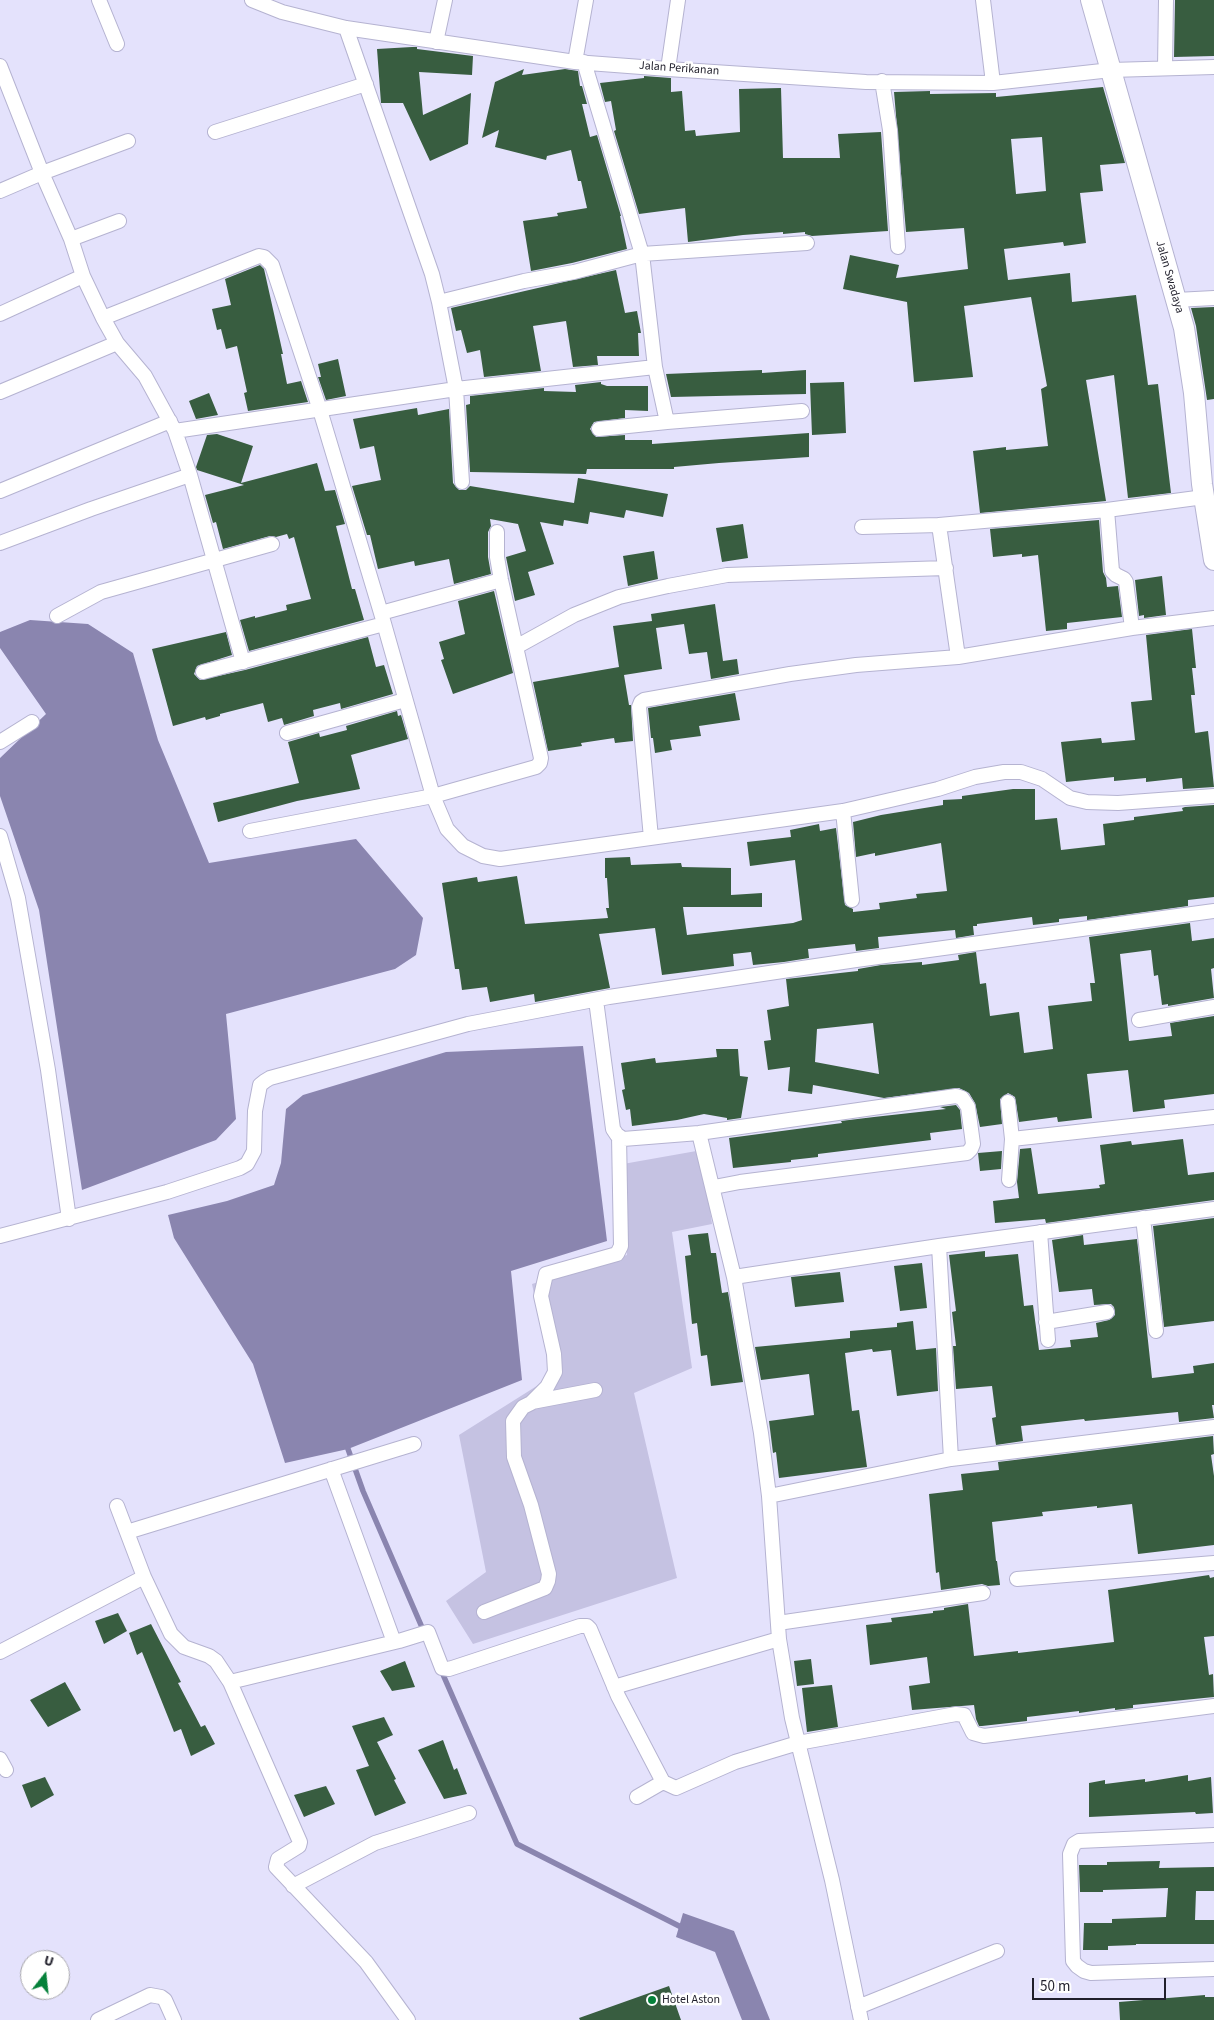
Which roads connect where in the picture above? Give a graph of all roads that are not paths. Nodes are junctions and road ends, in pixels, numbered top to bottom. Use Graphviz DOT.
graph roads {
  1 [pos="99,0"];
  2 [pos="252,0"];
  3 [pos="445,0"];
  4 [pos="586,0"];
  5 [pos="678,0"];
  6 [pos="983,0"];
  7 [pos="1091,0"];
  8 [pos="1166,0"];
  9 [pos="346,28"];
  10 [pos="436,42"];
  11 [pos="117,44"];
  12 [pos="579,62"];
  13 [pos="0,66"];
  14 [pos="1214,66"];
  15 [pos="1165,68"];
  16 [pos="668,69"];
  17 [pos="1111,70"];
  18 [pos="882,81"];
  19 [pos="993,83"];
  20 [pos="366,84"];
  21 [pos="215,132"];
  22 [pos="128,141"];
  23 [pos="42,173"];
  24 [pos="0,191"];
  25 [pos="119,221"];
  26 [pos="71,239"];
  27 [pos="807,243"];
  28 [pos="898,247"];
  29 [pos="642,254"];
  30 [pos="83,276"];
  31 [pos="1214,298"];
  32 [pos="1176,300"];
  33 [pos="439,302"];
  34 [pos="0,314"];
  35 [pos="103,318"];
  36 [pos="117,343"];
  37 [pos="655,367"];
  38 [pos="456,389"];
  39 [pos="0,392"];
  40 [pos="320,410"];
  41 [pos="802,411"];
  42 [pos="666,422"];
  43 [pos="172,426"];
  44 [pos="599,429"];
  45 [pos="190,475"];
  46 [pos="462,482"];
  47 [pos="1207,488"];
  48 [pos="0,491"];
  49 [pos="1107,510"];
  50 [pos="939,525"];
  51 [pos="862,527"];
  52 [pos="497,532"];
  53 [pos="0,543"];
  54 [pos="272,544"];
  55 [pos="214,559"];
  56 [pos="1214,560"];
  57 [pos="946,568"];
  58 [pos="501,580"];
  59 [pos="57,616"];
  60 [pos="1214,618"];
  61 [pos="383,619"];
  62 [pos="1132,628"];
  63 [pos="516,647"];
  64 [pos="958,657"];
  65 [pos="242,662"];
  66 [pos="203,672"];
  67 [pos="404,700"];
  68 [pos="32,722"];
  69 [pos="287,733"];
  70 [pos="0,742"];
  71 [pos="433,796"];
  72 [pos="1214,796"];
  73 [pos="843,812"];
  74 [pos="250,831"];
  75 [pos="0,836"];
  76 [pos="651,838"];
  77 [pos="852,900"];
  78 [pos="1214,911"];
  79 [pos="596,1000"];
  80 [pos="1214,1007"];
  81 [pos="1139,1020"];
  82 [pos="1008,1102"];
  83 [pos="1214,1117"];
  84 [pos="699,1133"];
  85 [pos="618,1136"];
  86 [pos="1012,1139"];
  87 [pos="1009,1180"];
  88 [pos="714,1187"];
  89 [pos="1214,1209"];
  90 [pos="1143,1218"];
  91 [pos="69,1219"];
  92 [pos="1040,1232"];
  93 [pos="0,1236"];
  94 [pos="939,1246"];
  95 [pos="734,1277"];
  96 [pos="1107,1312"];
  97 [pos="1046,1322"];
  98 [pos="1156,1331"];
  99 [pos="1048,1340"];
  100 [pos="595,1390"];
  101 [pos="531,1402"];
  102 [pos="1214,1427"];
  103 [pos="414,1444"];
  104 [pos="951,1459"];
  105 [pos="335,1468"];
  106 [pos="769,1496"];
  107 [pos="116,1506"];
  108 [pos="127,1532"];
  109 [pos="1214,1563"];
  110 [pos="144,1577"];
  111 [pos="1018,1579"];
  112 [pos="983,1593"];
  113 [pos="484,1612"];
  114 [pos="778,1623"];
  115 [pos="779,1639"];
  116 [pos="397,1642"];
  117 [pos="0,1652"];
  118 [pos="230,1682"];
  119 [pos="614,1687"];
  120 [pos="1214,1706"];
  121 [pos="798,1743"];
  122 [pos="664,1782"];
  123 [pos="637,1797"];
  124 [pos="469,1813"];
  125 [pos="1214,1835"];
  126 [pos="293,1886"];
  127 [pos="997,1951"];
  128 [pos="1214,1969"];
  129 [pos="860,2014"];
  130 [pos="98,2020"];
  131 [pos="174,2020"];
  132 [pos="408,2020"];
  1 -- 11 [label="street"];
  2 -- 9 [label="street, Jalan Perikanan"];
  3 -- 10 [label="street"];
  4 -- 12 [label="street"];
  5 -- 16 [label="street"];
  6 -- 19 [label="street"];
  7 -- 17 [label="street, Jalan Swadaya"];
  8 -- 15 [label="street"];
  9 -- 10 [label="street, Jalan Perikanan"];
  9 -- 20 [label="street"];
  10 -- 12 [label="street, Jalan Perikanan"];
  12 -- 16 [label="street, Jalan Perikanan"];
  12 -- 29 [label="street"];
  13 -- 23 [label="street"];
  14 -- 15 [label="street, Jalan Perikanan"];
  15 -- 17 [label="street, Jalan Perikanan"];
  16 -- 18 [label="street, Jalan Perikanan"];
  17 -- 19 [label="street, Jalan Perikanan"];
  17 -- 32 [label="street, Jalan Swadaya"];
  18 -- 19 [label="street, Jalan Perikanan"];
  18 -- 28 [label="street"];
  20 -- 21 [label="street"];
  20 -- 33 [label="street"];
  22 -- 23 [label="street"];
  23 -- 24 [label="street"];
  23 -- 26 [label="street"];
  25 -- 26 [label="street"];
  26 -- 30 [label="street"];
  27 -- 29 [label="street"];
  29 -- 33 [label="street"];
  29 -- 37 [label="street"];
  30 -- 34 [label="street"];
  30 -- 35 [label="street"];
  31 -- 32 [label="street"];
  32 -- 47 [label="street, Jalan Swadaya"];
  33 -- 38 [label="street"];
  35 -- 36 [label="street"];
  35 -- 40 [label="street"];
  36 -- 39 [label="street"];
  36 -- 43 [label="street"];
  37 -- 38 [label="street"];
  37 -- 42 [label="street"];
  38 -- 40 [label="street"];
  38 -- 46 [label="street"];
  40 -- 43 [label="street"];
  40 -- 61 [label="street"];
  41 -- 42 [label="street"];
  42 -- 44 [label="street"];
  43 -- 45 [label="street"];
  43 -- 48 [label="street"];
  45 -- 53 [label="street"];
  45 -- 55 [label="street"];
  47 -- 49 [label="street"];
  47 -- 56 [label="street, Jalan Swadaya"];
  49 -- 50 [label="street"];
  49 -- 62 [label="street"];
  50 -- 51 [label="street"];
  50 -- 57 [label="street"];
  52 -- 58 [label="street"];
  54 -- 55 [label="street"];
  55 -- 59 [label="street"];
  55 -- 65 [label="street"];
  57 -- 63 [label="street"];
  57 -- 64 [label="street"];
  58 -- 61 [label="street"];
  58 -- 63 [label="street"];
  60 -- 62 [label="street"];
  61 -- 65 [label="street"];
  61 -- 67 [label="street"];
  62 -- 64 [label="street"];
  63 -- 71 [label="street"];
  64 -- 76 [label="street"];
  65 -- 66 [label="street"];
  67 -- 69 [label="street"];
  67 -- 71 [label="street"];
  68 -- 70 [label="street"];
  71 -- 74 [label="street"];
  71 -- 76 [label="street"];
  72 -- 73 [label="street"];
  73 -- 76 [label="street"];
  73 -- 77 [label="street"];
  75 -- 91 [label="street"];
  78 -- 79 [label="street"];
  79 -- 85 [label="street"];
  79 -- 91 [label="street"];
  80 -- 81 [label="street"];
  82 -- 86 [label="street"];
  83 -- 86 [label="street"];
  84 -- 85 [label="street"];
  84 -- 88 [label="street"];
  84 -- 88 [label="street"];
  85 -- 101 [label="street"];
  86 -- 87 [label="street"];
  88 -- 95 [label="street"];
  89 -- 90 [label="street"];
  90 -- 92 [label="street"];
  90 -- 98 [label="street"];
  91 -- 93 [label="street"];
  92 -- 94 [label="street"];
  92 -- 97 [label="street"];
  94 -- 95 [label="street"];
  94 -- 104 [label="street"];
  95 -- 106 [label="street"];
  96 -- 97 [label="street"];
  97 -- 99 [label="street"];
  100 -- 101 [label="street"];
  101 -- 113 [label="street"];
  102 -- 104 [label="street"];
  103 -- 105 [label="street"];
  104 -- 106 [label="street"];
  105 -- 108 [label="street"];
  105 -- 116 [label="street"];
  106 -- 114 [label="street"];
  107 -- 108 [label="street"];
  108 -- 110 [label="street"];
  109 -- 111 [label="street"];
  110 -- 117 [label="street"];
  110 -- 118 [label="street"];
  112 -- 114 [label="street"];
  114 -- 115 [label="street"];
  115 -- 119 [label="street"];
  115 -- 121 [label="street"];
  116 -- 118 [label="street"];
  116 -- 119 [label="street"];
  118 -- 126 [label="street"];
  119 -- 122 [label="street"];
  120 -- 121 [label="street"];
  121 -- 122 [label="street"];
  121 -- 129 [label="street"];
  122 -- 123 [label="street"];
  124 -- 126 [label="street"];
  125 -- 128 [label="street"];
  126 -- 132 [label="street"];
  127 -- 129 [label="street"];
  130 -- 131 [label="street"];
}
